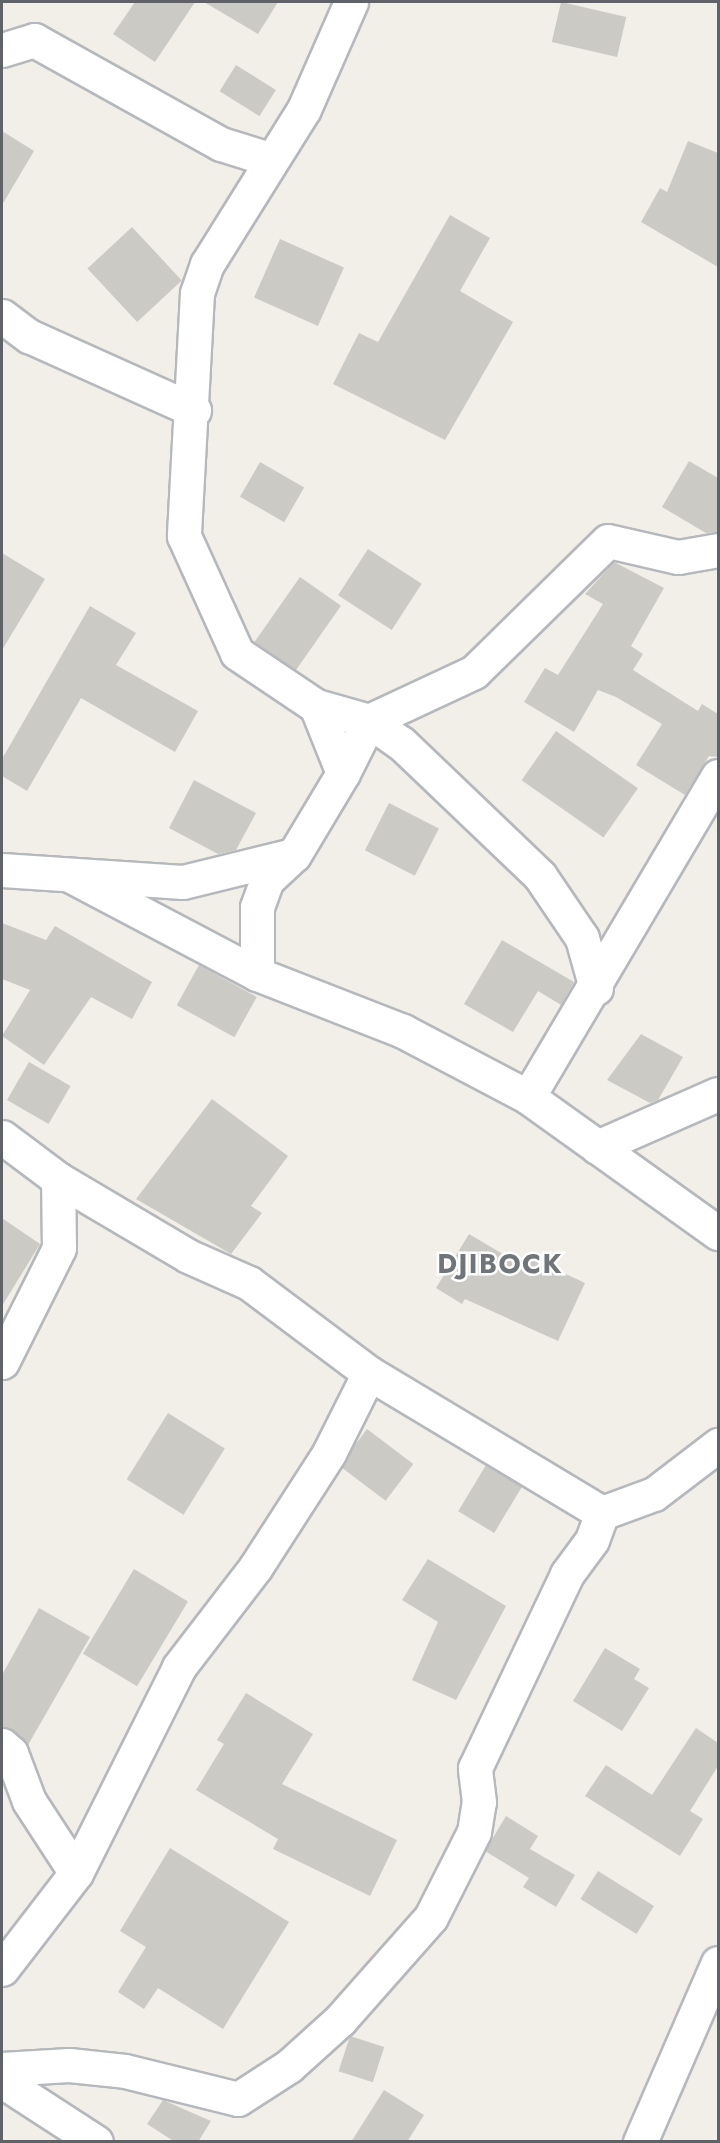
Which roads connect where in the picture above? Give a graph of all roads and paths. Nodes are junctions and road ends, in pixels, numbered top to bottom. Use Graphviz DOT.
graph roads {
  1 [pos="351,2"];
  2 [pos="2,50"];
  3 [pos="272,160"];
  4 [pos="2,316"];
  5 [pos="194,410"];
  6 [pos="718,550"];
  7 [pos="316,706"];
  8 [pos="369,721"];
  9 [pos="343,773"];
  10 [pos="718,776"];
  11 [pos="294,855"];
  12 [pos="2,870"];
  13 [pos="73,877"];
  14 [pos="256,974"];
  15 [pos="596,988"];
  16 [pos="718,1094"];
  17 [pos="528,1097"];
  18 [pos="2,1137"];
  19 [pos="597,1147"];
  20 [pos="58,1179"];
  21 [pos="718,1233"];
  22 [pos="2,1362"];
  23 [pos="369,1373"];
  24 [pos="718,1445"];
  25 [pos="602,1513"];
  26 [pos="2,1745"];
  27 [pos="76,1873"];
  28 [pos="718,1963"];
  29 [pos="2,1969"];
  30 [pos="2,2069"];
  31 [pos="2,2081"];
  32 [pos="96,2142"];
  33 [pos="640,2142"];
  1 -- 3 [label="street"];
  2 -- 3 [label="street"];
  3 -- 5 [label="street"];
  4 -- 5 [label="street"];
  5 -- 7 [label="street"];
  6 -- 8 [label="street"];
  7 -- 8 [label="street"];
  7 -- 9 [label="street"];
  8 -- 9 [label="street"];
  8 -- 15 [label="street"];
  9 -- 11 [label="street"];
  10 -- 15 [label="street"];
  11 -- 13 [label="street"];
  11 -- 14 [label="street"];
  12 -- 13 [label="street"];
  13 -- 14 [label="street"];
  14 -- 17 [label="street"];
  15 -- 17 [label="street"];
  16 -- 19 [label="street"];
  17 -- 19 [label="street"];
  18 -- 20 [label="street"];
  19 -- 21 [label="street"];
  20 -- 22 [label="street"];
  20 -- 23 [label="street"];
  23 -- 25 [label="street"];
  23 -- 27 [label="street"];
  24 -- 25 [label="street"];
  25 -- 30 [label="street"];
  26 -- 27 [label="street"];
  27 -- 29 [label="street"];
  28 -- 33 [label="street"];
  31 -- 32 [label="street"];
}
